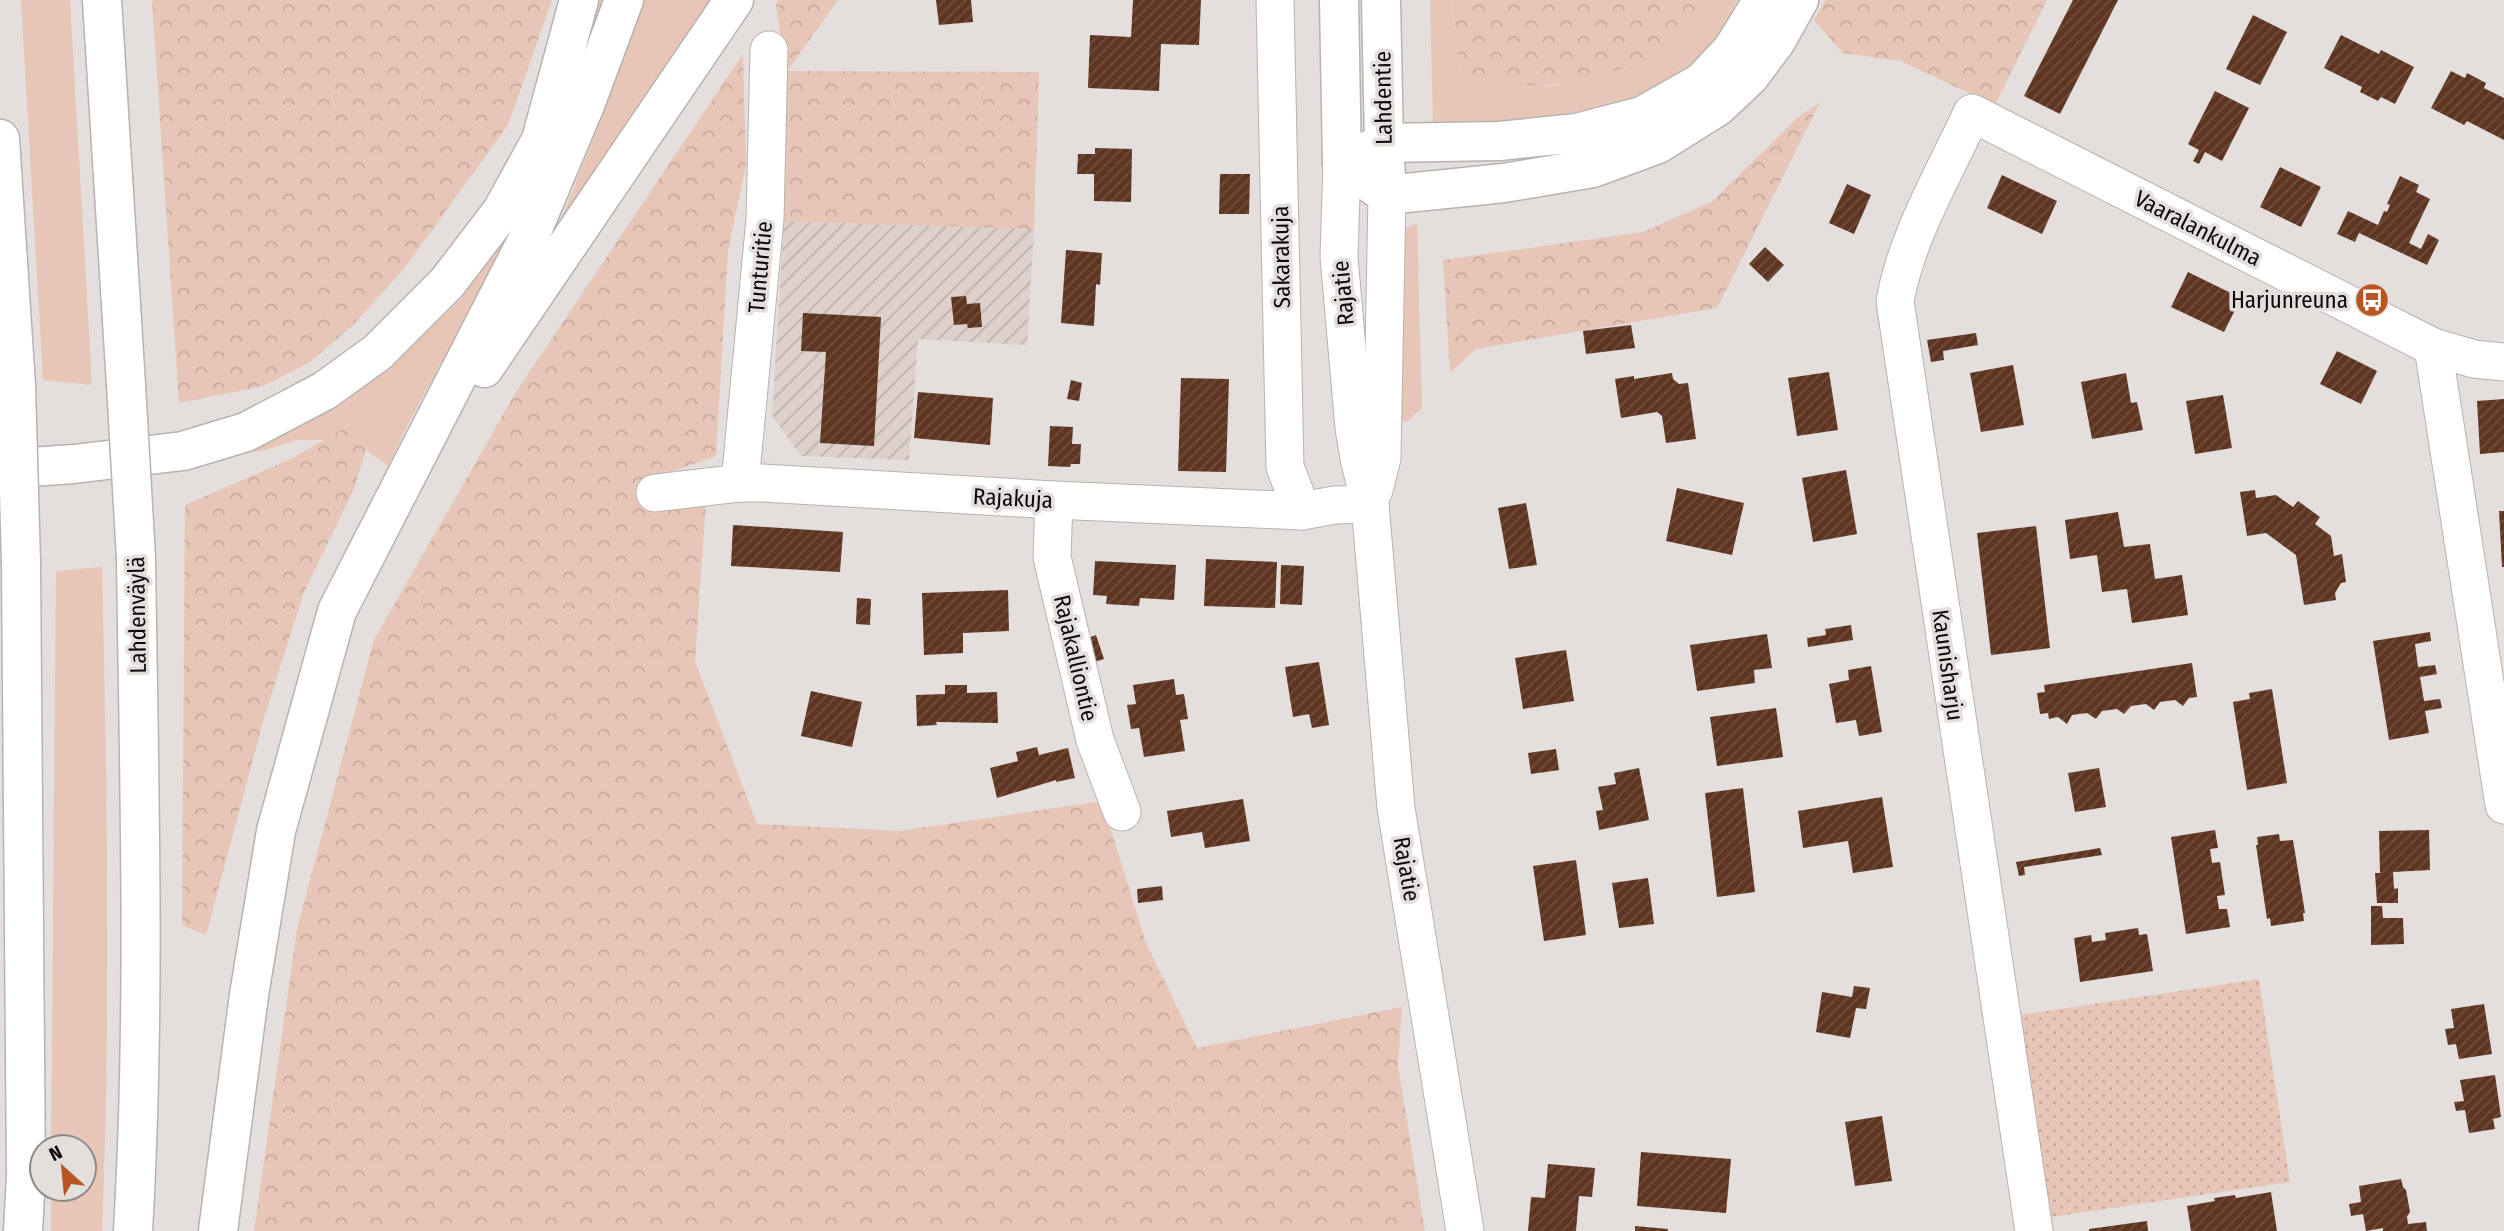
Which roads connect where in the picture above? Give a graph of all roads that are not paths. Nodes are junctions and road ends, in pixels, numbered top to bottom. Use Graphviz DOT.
graph roads {
  1 [pos="102,0"];
  2 [pos="579,0"];
  3 [pos="624,0"];
  4 [pos="734,0"];
  5 [pos="1275,0"];
  6 [pos="1339,0"];
  7 [pos="1381,0"];
  8 [pos="1763,0"];
  9 [pos="1799,0"];
  10 [pos="769,50"];
  11 [pos="1972,113"];
  12 [pos="0,139"];
  13 [pos="1384,144"];
  14 [pos="1342,163"];
  15 [pos="1387,195"];
  16 [pos="2433,347"];
  17 [pos="2504,362"];
  18 [pos="0,469"];
  19 [pos="740,483"];
  20 [pos="655,493"];
  21 [pos="1054,500"];
  22 [pos="1370,504"];
  23 [pos="390,505"];
  24 [pos="1302,511"];
  25 [pos="2504,805"];
  26 [pos="1122,812"];
  27 [pos="23,1231"];
  28 [pos="133,1231"];
  29 [pos="218,1231"];
  30 [pos="1465,1231"];
  31 [pos="2034,1231"];
  1 -- 28 [label="main road, Lahdenväylä, bridge"];
  2 -- 18 [label="main road"];
  3 -- 23 [label="main road"];
  4 -- 23 [label="main road"];
  5 -- 24 [label="street, Sakarakuja"];
  6 -- 14 [label="main road, Lahdentie"];
  7 -- 13 [label="main road, Lahdentie"];
  8 -- 13 [label="main road"];
  9 -- 15 [label="main road"];
  10 -- 19 [label="street, Tunturitie"];
  11 -- 16 [label="street, Vaaralankulma"];
  11 -- 31 [label="street, Kaunisharju"];
  12 -- 27 [label="main road, bridge"];
  13 -- 14 [label="main road"];
  13 -- 15 [label="main road, Lahdentie"];
  14 -- 15 [label="main road"];
  14 -- 22 [label="street, Rajatie"];
  15 -- 22 [label="street, Rajatie"];
  16 -- 17 [label="street, Vaaralankulma"];
  16 -- 25 [label="street"];
  19 -- 20 [label="street, Rajakuja"];
  19 -- 21 [label="street, Rajakuja"];
  21 -- 24 [label="street, Rajakuja"];
  21 -- 26 [label="street, Rajakalliontie"];
  22 -- 24 [label="street, Rajakuja"];
  22 -- 30 [label="street, Rajatie"];
  23 -- 29 [label="main road"];
}
